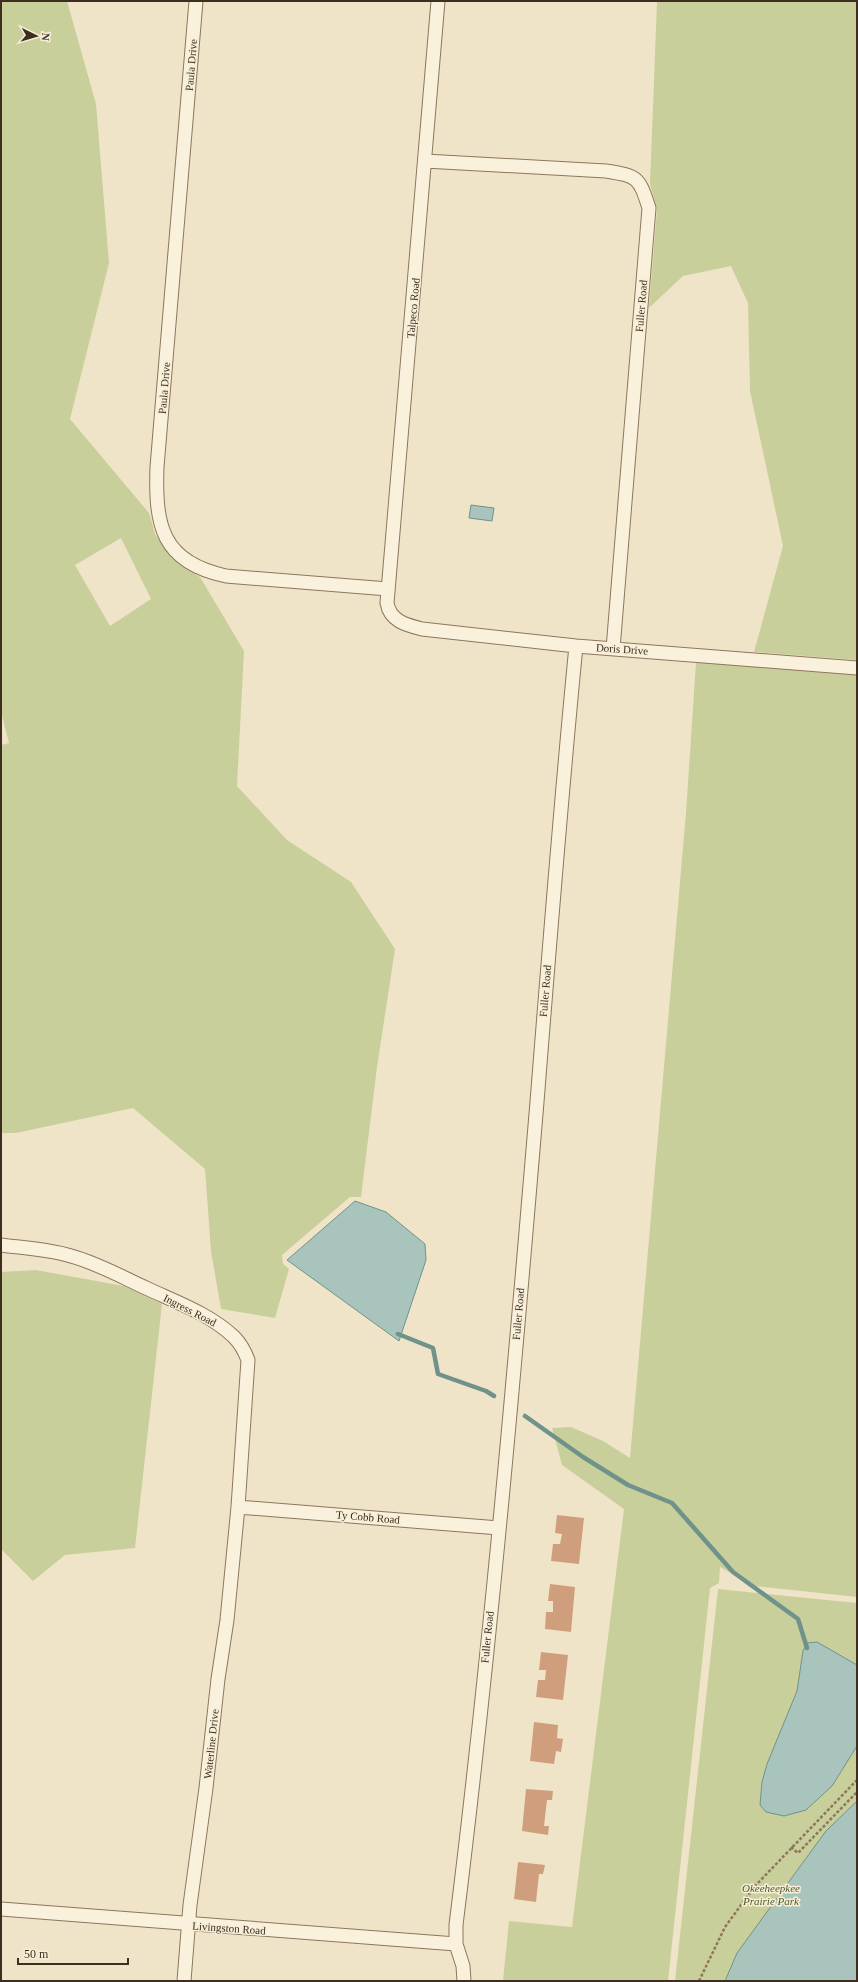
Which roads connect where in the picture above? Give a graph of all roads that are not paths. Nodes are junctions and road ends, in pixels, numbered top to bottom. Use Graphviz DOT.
graph roads {
  1 [pos="196,1"];
  2 [pos="438,1"];
  3 [pos="425,161"];
  4 [pos="388,589"];
  5 [pos="390,614"];
  6 [pos="576,646"];
  7 [pos="613,648"];
  8 [pos="857,668"];
  9 [pos="1,1245"];
  10 [pos="238,1507"];
  11 [pos="498,1528"];
  12 [pos="1,1909"];
  13 [pos="188,1925"];
  14 [pos="456,1944"];
  15 [pos="184,1981"];
  16 [pos="464,1981"];
  1 -- 4 [label="street, Paula Drive"];
  2 -- 3 [label="street, Talpeco Road"];
  3 -- 4 [label="street, Talpeco Road"];
  3 -- 7 [label="street, Fuller Road"];
  4 -- 5 [label="street, Talpeco Road"];
  5 -- 6 [label="street, Doris Drive"];
  6 -- 7 [label="street, Doris Drive"];
  6 -- 11 [label="street, Fuller Road"];
  7 -- 8 [label="street, Doris Drive"];
  9 -- 10 [label="street, Ingress Road"];
  10 -- 11 [label="street, Ty Cobb Road"];
  10 -- 13 [label="street, Waterline Drive"];
  11 -- 14 [label="street, Fuller Road"];
  12 -- 13 [label="street, Livingston Road"];
  13 -- 14 [label="street, Livingston Road"];
  13 -- 15 [label="street, Waterline Drive"];
  14 -- 16 [label="street, Fuller Road"];
}
